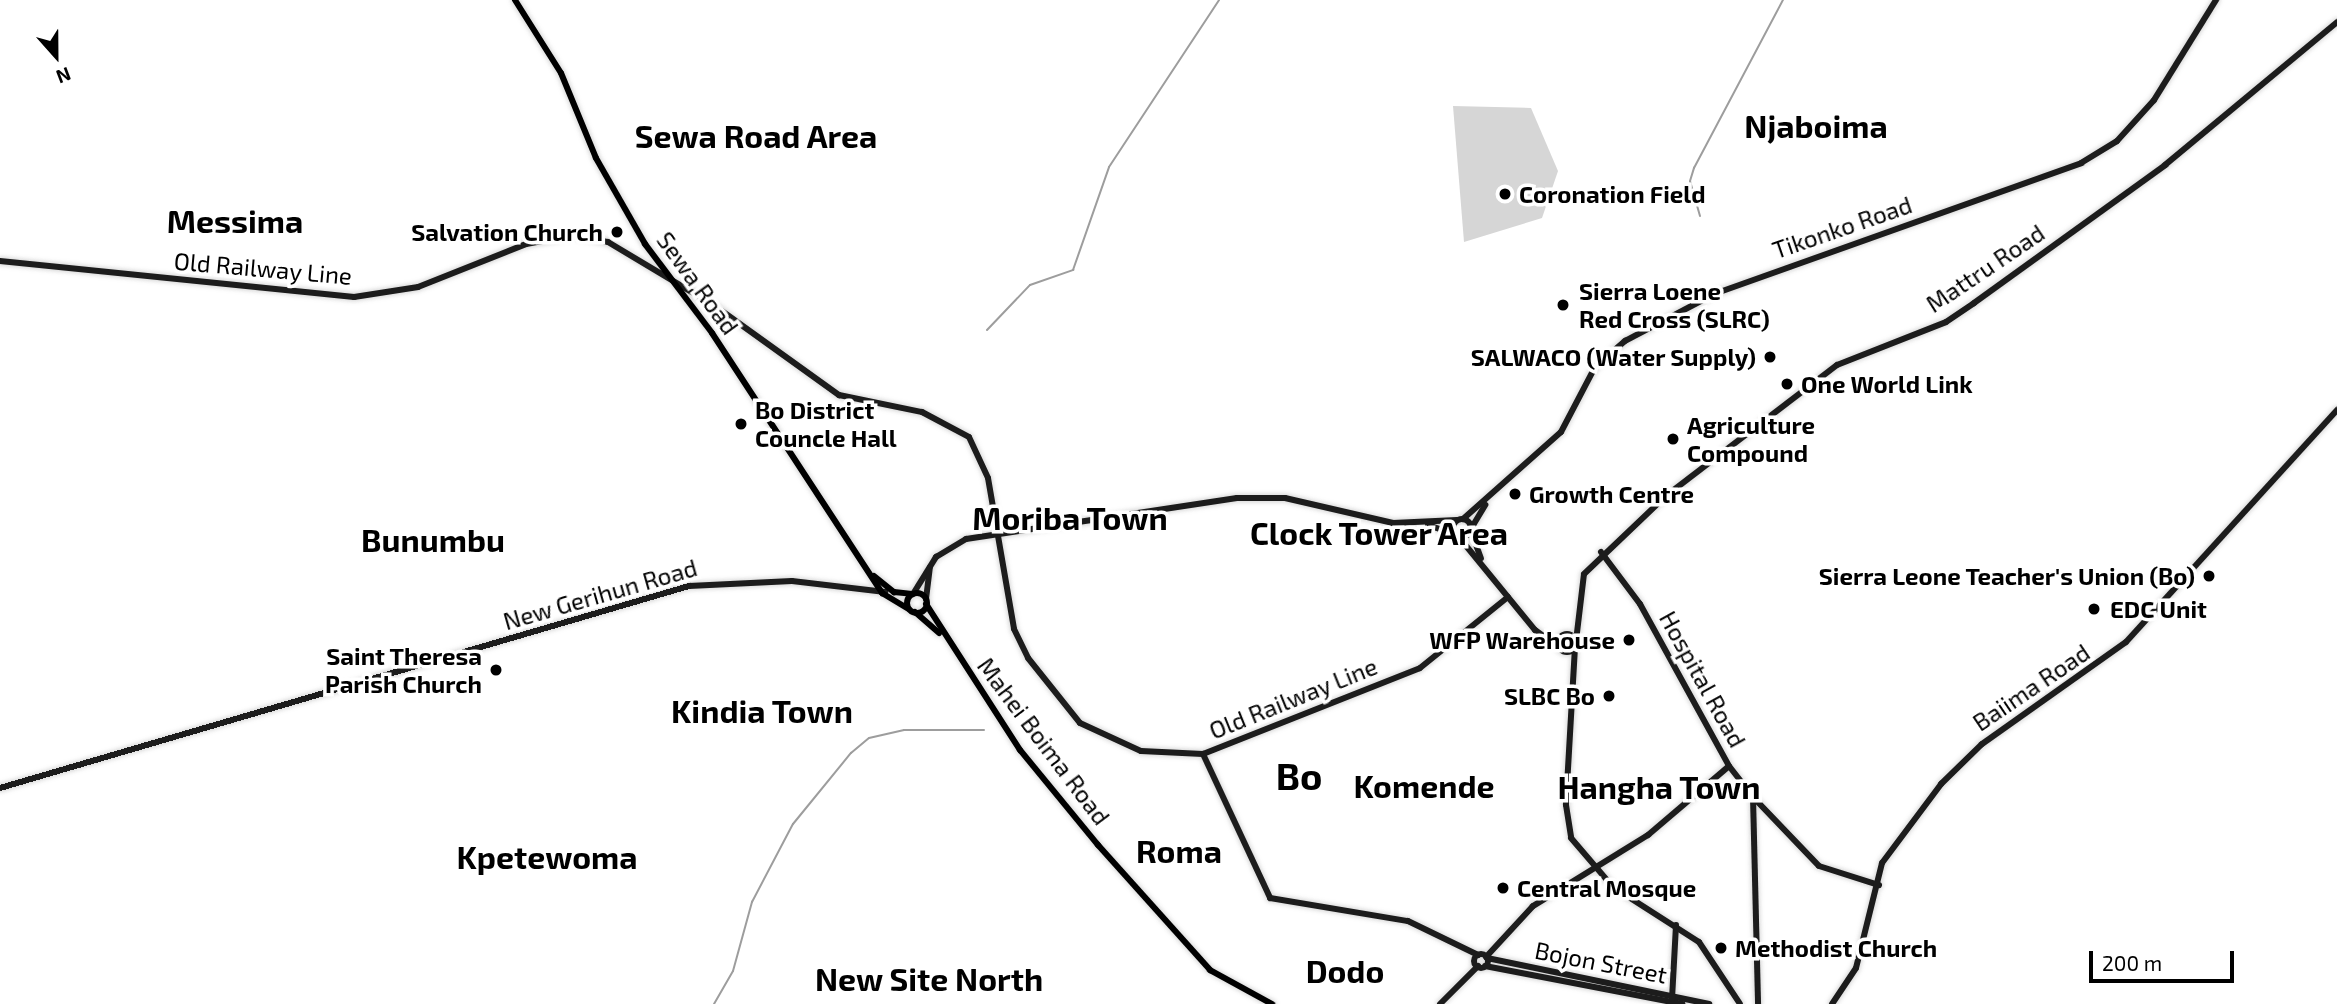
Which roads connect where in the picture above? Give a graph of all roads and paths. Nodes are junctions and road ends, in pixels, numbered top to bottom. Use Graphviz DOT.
graph roads {
  1 [pos="515,0"];
  2 [pos="2216,0"];
  3 [pos="2337,22"];
  4 [pos="0,261"];
  5 [pos="670,281"];
  6 [pos="2337,410"];
  7 [pos="1486,503"];
  8 [pos="1460,520"];
  9 [pos="1427,524"];
  10 [pos="1471,529"];
  11 [pos="1000,534"];
  12 [pos="1457,536"];
  13 [pos="1601,552"];
  14 [pos="1481,560"];
  15 [pos="931,565"];
  16 [pos="873,575"];
  17 [pos="894,592"];
  18 [pos="882,593"];
  19 [pos="912,594"];
  20 [pos="1508,597"];
  21 [pos="926,602"];
  22 [pos="912,610"];
  23 [pos="1574,620"];
  24 [pos="1539,634"];
  25 [pos="943,636"];
  26 [pos="1561,636"];
  27 [pos="1576,644"];
  28 [pos="1562,650"];
  29 [pos="1572,667"];
  30 [pos="1203,754"];
  31 [pos="1728,766"];
  32 [pos="0,788"];
  33 [pos="1753,797"];
  34 [pos="1593,869"];
  35 [pos="1879,885"];
  36 [pos="1676,925"];
  37 [pos="1478,955"];
  38 [pos="1484,962"];
  39 [pos="1672,1000"];
  40 [pos="1736,1002"];
  41 [pos="1272,1004"];
  42 [pos="1440,1004"];
  43 [pos="1682,1004"];
  44 [pos="1709,1004"];
  45 [pos="1758,1004"];
  46 [pos="1832,1004"];
  1 -- 5 [label="main road, Sewa Road"];
  2 -- 7 [label="street, Tikonko Road"];
  3 -- 13 [label="street, Mattru Road"];
  4 -- 5 [label="street, Old Railway Line"];
  5 -- 11 [label="street, Old Railway Line"];
  5 -- 16 [label="main road, Sewa Road"];
  6 -- 35 [label="street, Baiima Road"];
  7 -- 8 [label="street"];
  7 -- 10 [label="street"];
  8 -- 9 [label="street"];
  8 -- 10 [label="street"];
  8 -- 12 [label="street"];
  9 -- 11 [label="street"];
  9 -- 12 [label="street"];
  10 -- 12 [label="street"];
  10 -- 14 [label="street"];
  11 -- 15 [label="street"];
  11 -- 30 [label="street, Old Railway Line"];
  12 -- 14 [label="street"];
  13 -- 23 [label="street, Mattru Road"];
  13 -- 31 [label="street, Hospital Road"];
  14 -- 20 [label="street"];
  15 -- 19 [label="street"];
  15 -- 21 [label="street"];
  16 -- 17 [label="main road"];
  16 -- 18 [label="main road"];
  17 -- 18 [label="street, New Gerihun Road"];
  17 -- 19 [label="main road"];
  18 -- 22 [label="main road"];
  18 -- 32 [label="street, New Gerihun Road"];
  19 -- 21 [label="main road"];
  19 -- 22 [label="main road"];
  20 -- 24 [label="street"];
  20 -- 30 [label="street, Old Railway Line"];
  21 -- 22 [label="main road"];
  21 -- 25 [label="main road"];
  22 -- 25 [label="main road"];
  23 -- 26 [label="street, Mattru Road"];
  23 -- 27 [label="street, Mattru Road"];
  24 -- 26 [label="street"];
  24 -- 28 [label="street"];
  25 -- 41 [label="main road, Mahei Boima Road"];
  26 -- 27 [label="street"];
  26 -- 28 [label="street"];
  27 -- 28 [label="street"];
  27 -- 29 [label="street, Mattru Road"];
  28 -- 29 [label="street"];
  29 -- 34 [label="street, Mattru Road"];
  30 -- 37 [label="street, Bojon Street"];
  31 -- 33 [label="street, Hospital Road"];
  31 -- 34 [label="street"];
  33 -- 35 [label="street, Hospital Road"];
  33 -- 45 [label="street"];
  34 -- 36 [label="street"];
  34 -- 38 [label="street"];
  35 -- 46 [label="street, Baiima Road"];
  36 -- 39 [label="street"];
  36 -- 40 [label="street"];
  37 -- 38 [label="street, Bojon Street"];
  37 -- 38 [label="street"];
  38 -- 39 [label="street, Bojon Street"];
  38 -- 42 [label="street"];
  39 -- 43 [label="street, Bojon Street"];
  39 -- 44 [label="street, Bojon Street"];
}
